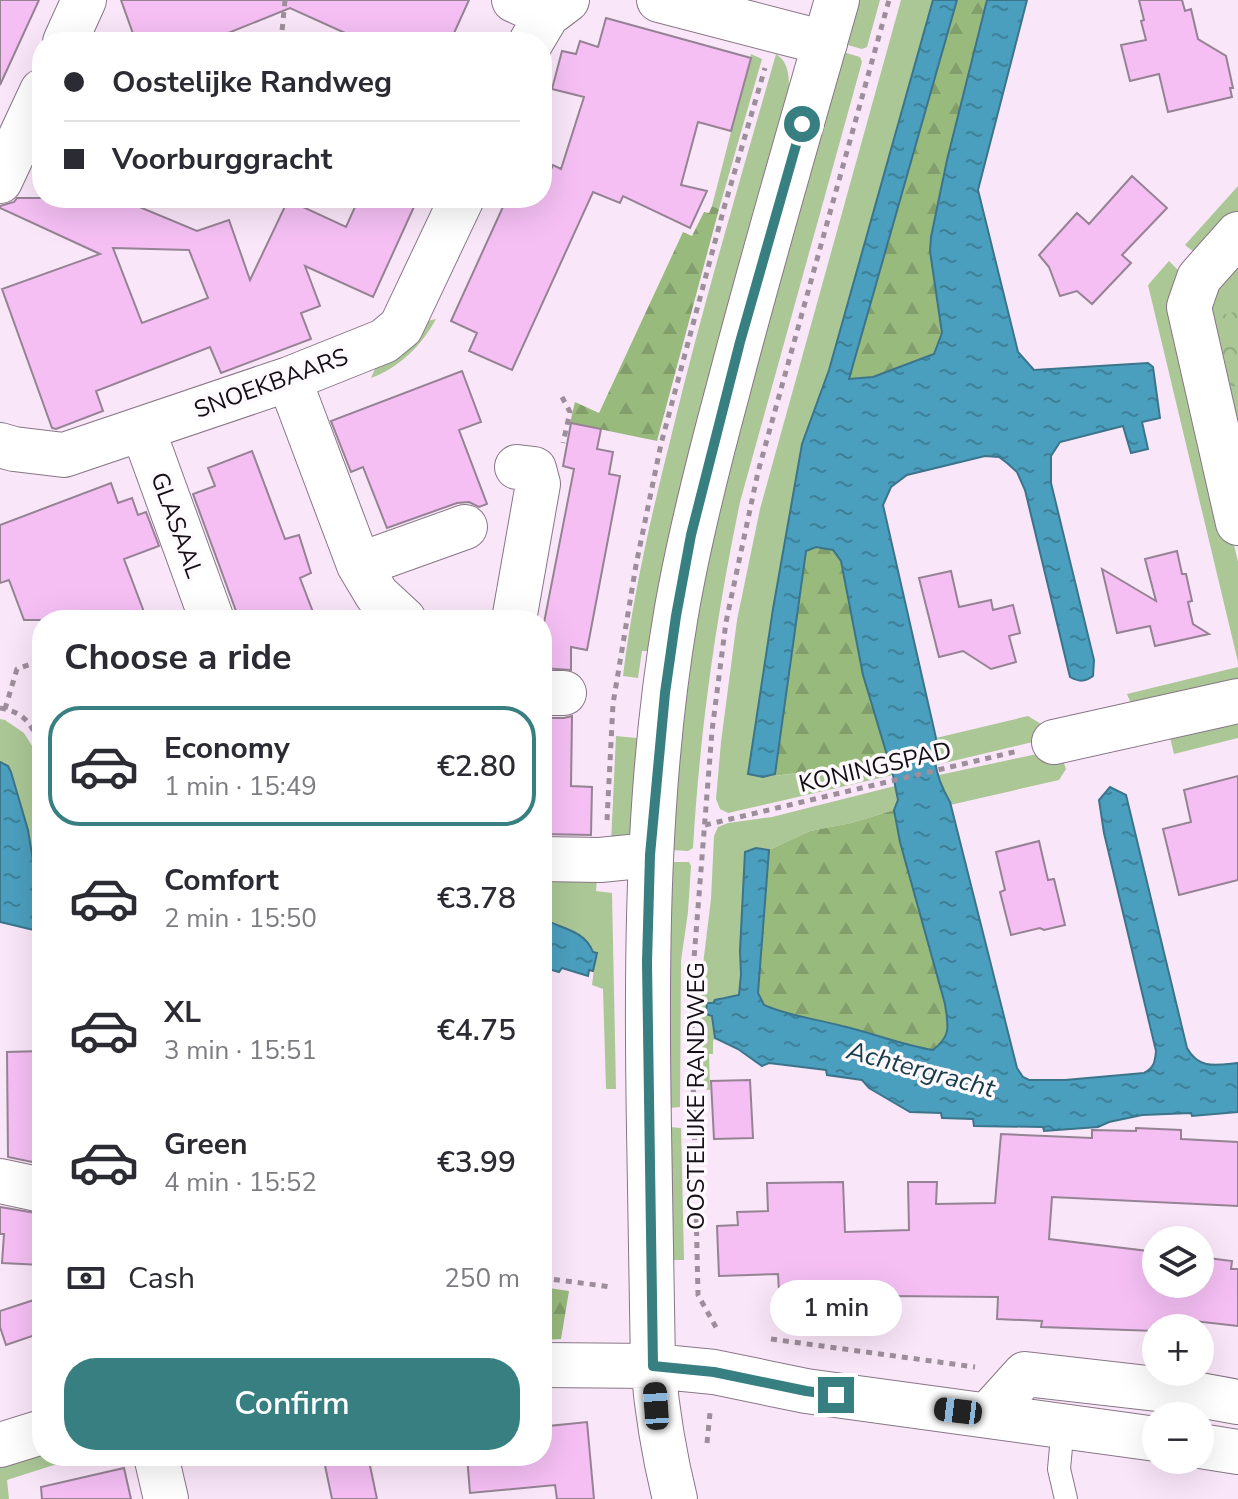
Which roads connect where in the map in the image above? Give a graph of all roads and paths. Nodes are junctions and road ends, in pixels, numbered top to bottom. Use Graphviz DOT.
graph roads {
  1 [pos="84,0"];
  2 [pos="285,0"];
  3 [pos="659,0"];
  4 [pos="837,0"];
  5 [pos="889,0"];
  6 [pos="70,32"];
  7 [pos="282,32"];
  8 [pos="825,43"];
  9 [pos="32,112"];
  10 [pos="0,181"];
  11 [pos="457,208"];
  12 [pos="1238,234"];
  13 [pos="289,379"];
  14 [pos="143,430"];
  15 [pos="0,445"];
  16 [pos="517,467"];
  17 [pos="1236,507"];
  18 [pos="465,527"];
  19 [pos="359,565"];
  20 [pos="208,610"];
  21 [pos="393,610"];
  22 [pos="516,610"];
  23 [pos="32,664"];
  24 [pos="1238,701"];
  25 [pos="2,708"];
  26 [pos="32,728"];
  27 [pos="1054,742"];
  28 [pos="704,825"];
  29 [pos="650,855"];
  30 [pos="552,859"];
  31 [pos="692,1031"];
  32 [pos="692,1062"];
  33 [pos="0,1181"];
  34 [pos="32,1188"];
  35 [pos="718,1332"];
  36 [pos="764,1338"];
  37 [pos="552,1365"];
  38 [pos="653,1366"];
  39 [pos="1025,1374"];
  40 [pos="1238,1402"];
  41 [pos="988,1415"];
  42 [pos="1063,1425"];
  43 [pos="32,1435"];
  44 [pos="1142,1437"];
  45 [pos="0,1445"];
  46 [pos="1214,1448"];
  47 [pos="1238,1452"];
  48 [pos="158,1466"];
  49 [pos="166,1499"];
  50 [pos="675,1499"];
  51 [pos="1066,1499"];
  1 -- 6 [label="street"];
  2 -- 7 [label="path"];
  3 -- 8 [label="street"];
  4 -- 8 [label="street, OOSTELIJKE RANDWEG"];
  5 -- 28 [label="path, OOSTELIJKE RANDWEG"];
  8 -- 29 [label="street, OOSTELIJKE RANDWEG"];
  9 -- 10 [label="street"];
  11 -- 13 [label="street, SNOEKBAARS"];
  12 -- 17 [label="street"];
  13 -- 14 [label="street, SNOEKBAARS"];
  13 -- 19 [label="street"];
  14 -- 15 [label="street, SNOEKBAARS"];
  14 -- 20 [label="street, GLASAAL"];
  16 -- 22 [label="street"];
  18 -- 19 [label="street"];
  19 -- 21 [label="street"];
  23 -- 25 [label="path"];
  24 -- 27 [label="street"];
  25 -- 26 [label="path"];
  27 -- 28 [label="path, KONINGSPAD"];
  28 -- 31 [label="path, OOSTELIJKE RANDWEG"];
  29 -- 30 [label="street"];
  29 -- 38 [label="street, OOSTELIJKE RANDWEG"];
  32 -- 35 [label="path, OOSTELIJKE RANDWEG"];
  33 -- 34 [label="street"];
  36 -- 39 [label="path"];
  37 -- 38 [label="street"];
  38 -- 41 [label="street"];
  38 -- 50 [label="street, OOSTELIJKE RANDWEG"];
  39 -- 40 [label="street"];
  39 -- 41 [label="street"];
  41 -- 42 [label="street"];
  42 -- 44 [label="street"];
  42 -- 51 [label="lane"];
  43 -- 45 [label="street"];
  46 -- 47 [label="street"];
  48 -- 49 [label="street"];
}
